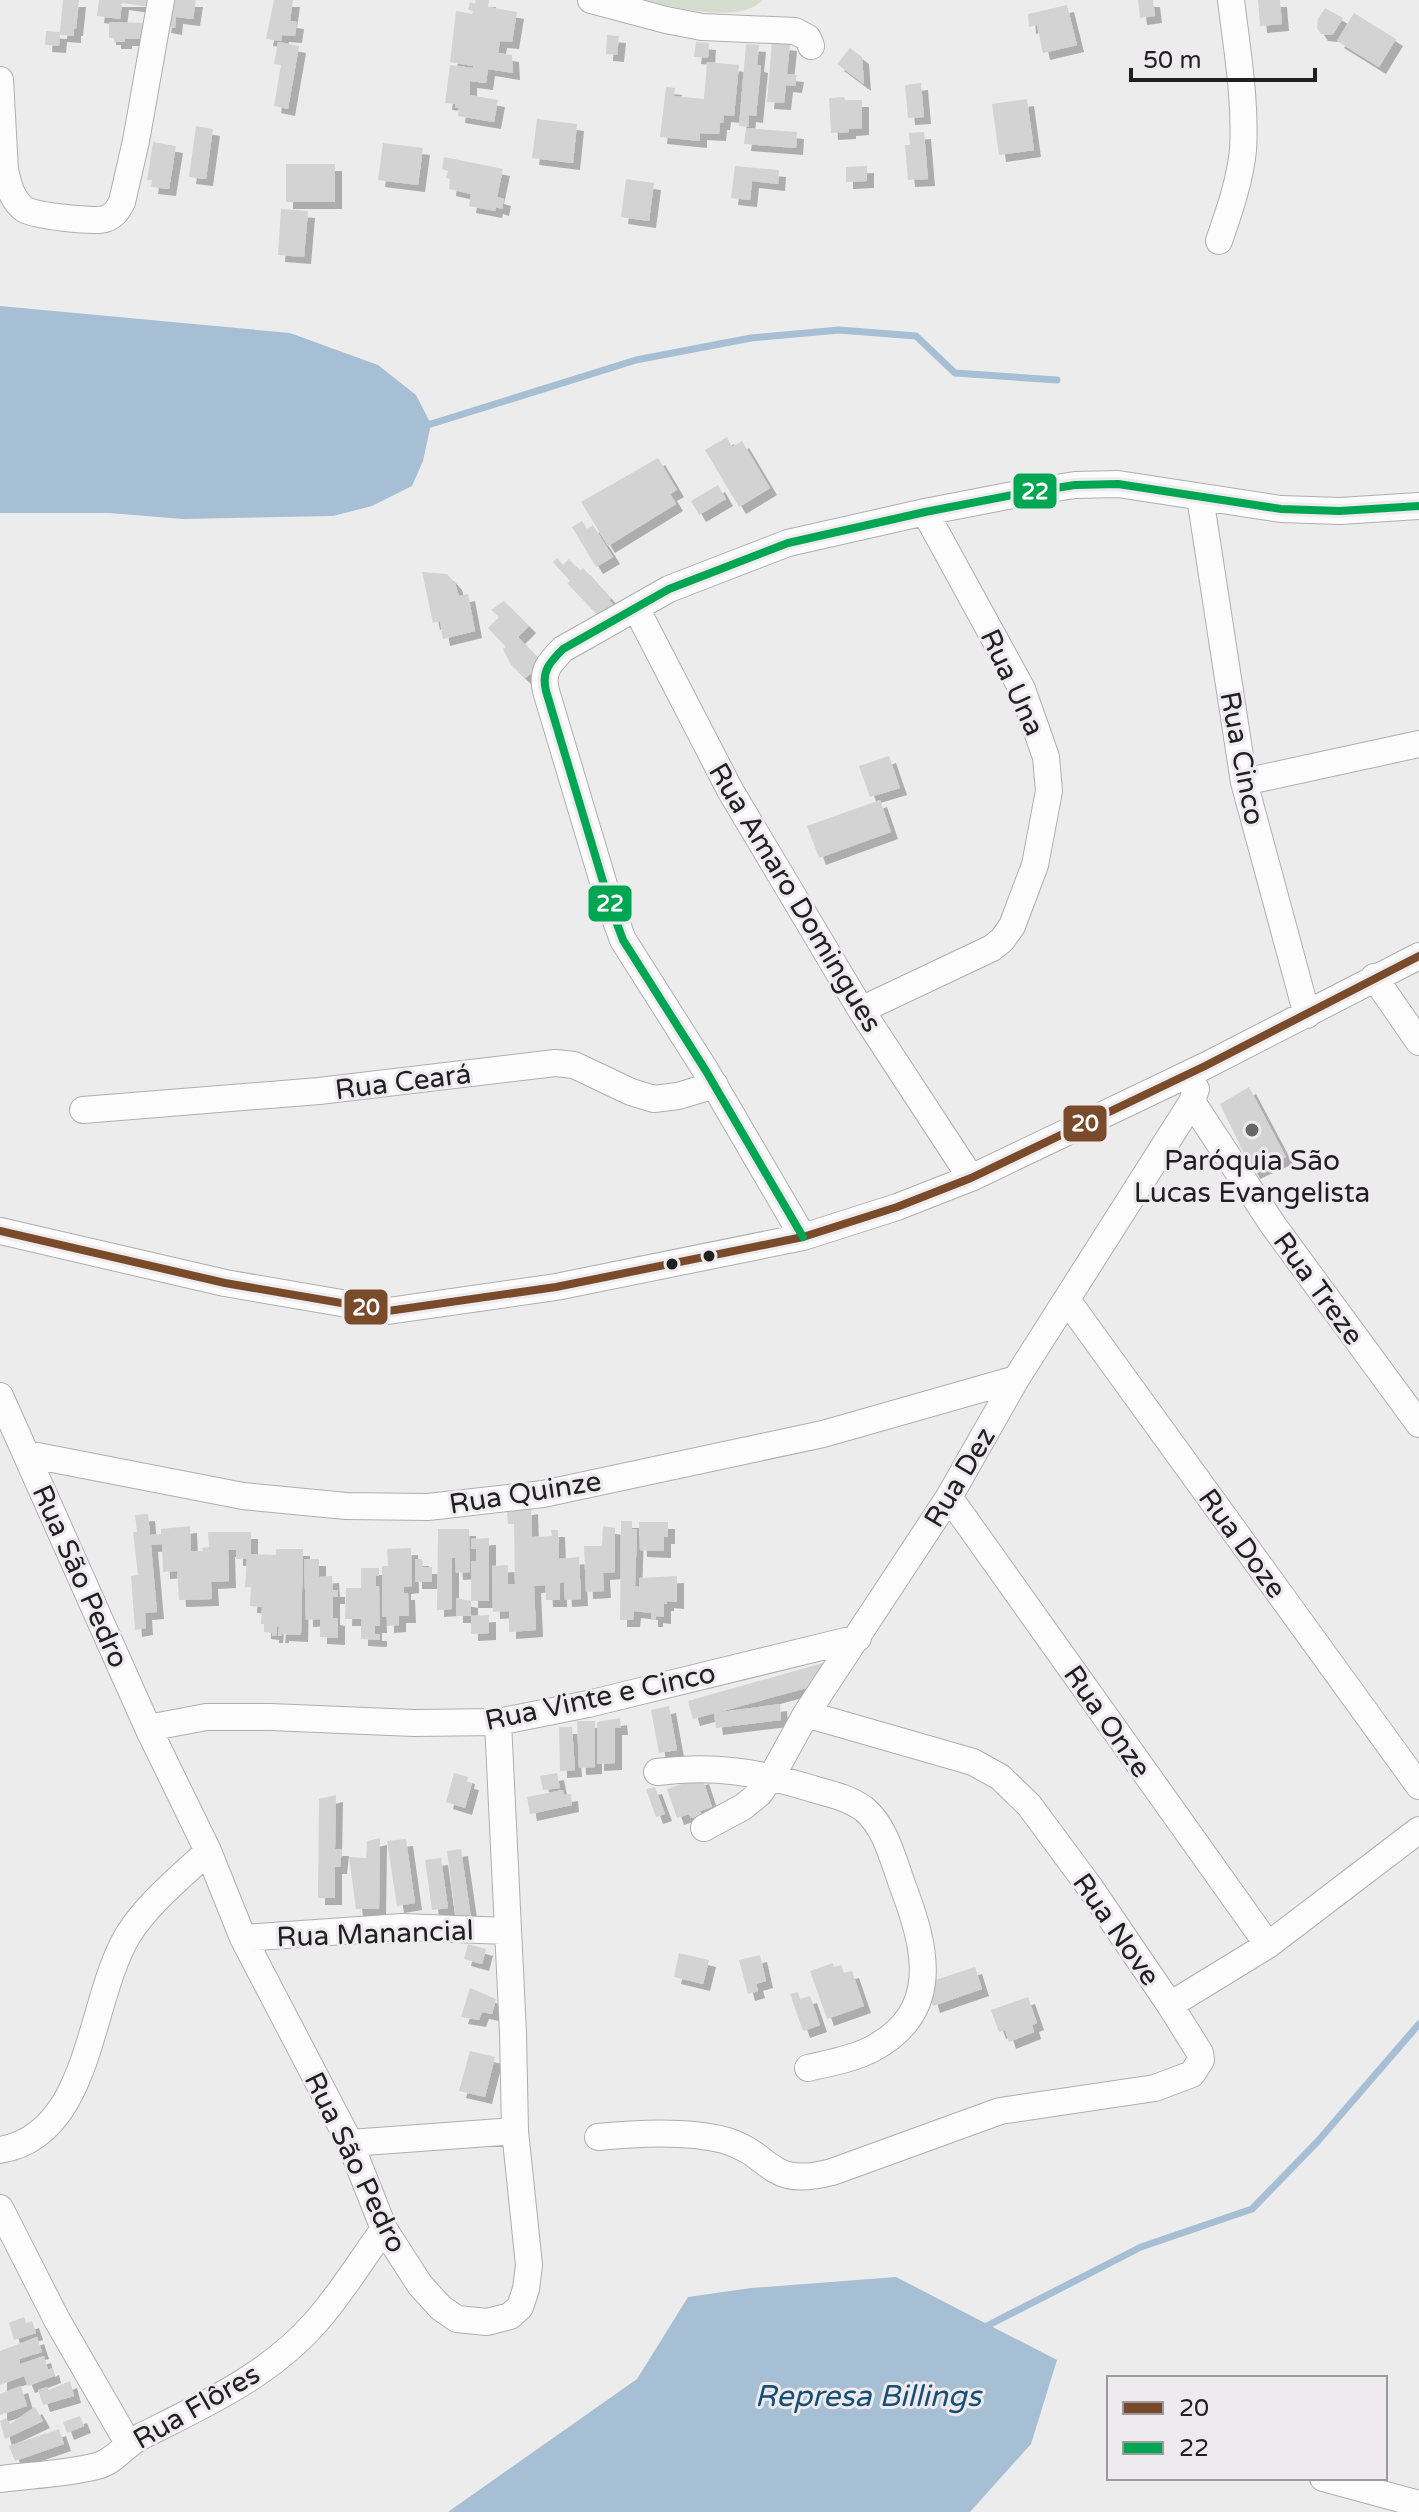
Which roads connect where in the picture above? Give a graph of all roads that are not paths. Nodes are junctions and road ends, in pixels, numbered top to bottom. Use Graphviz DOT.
graph roads {
  1 [pos="161,0"];
  2 [pos="591,0"];
  3 [pos="1231,0"];
  4 [pos="811,46"];
  5 [pos="0,80"];
  6 [pos="1219,241"];
  7 [pos="1200,497"];
  8 [pos="1419,506"];
  9 [pos="925,512"];
  10 [pos="636,608"];
  11 [pos="1419,744"];
  12 [pos="1244,782"];
  13 [pos="1419,956"];
  14 [pos="1374,977"];
  15 [pos="861,1010"];
  16 [pos="1307,1015"];
  17 [pos="1419,1042"];
  18 [pos="1205,1066"];
  19 [pos="715,1085"];
  20 [pos="1192,1102"];
  21 [pos="83,1110"];
  22 [pos="971,1178"];
  23 [pos="0,1231"];
  24 [pos="803,1237"];
  25 [pos="1067,1300"];
  26 [pos="1016,1379"];
  27 [pos="0,1396"];
  28 [pos="1419,1424"];
  29 [pos="27,1454"];
  30 [pos="949,1497"];
  31 [pos="858,1638"];
  32 [pos="806,1714"];
  33 [pos="498,1722"];
  34 [pos="148,1728"];
  35 [pos="657,1772"];
  36 [pos="772,1776"];
  37 [pos="1419,1786"];
  38 [pos="704,1828"];
  39 [pos="1419,1830"];
  40 [pos="208,1851"];
  41 [pos="508,1931"];
  42 [pos="243,1938"];
  43 [pos="1268,1945"];
  44 [pos="1170,2005"];
  45 [pos="808,2068"];
  46 [pos="515,2131"];
  47 [pos="598,2137"];
  48 [pos="350,2143"];
  49 [pos="0,2150"];
  50 [pos="0,2208"];
  51 [pos="384,2229"];
  52 [pos="128,2443"];
  53 [pos="0,2479"];
  54 [pos="1330,2480"];
  55 [pos="1419,2504"];
  1 -- 5 [label="street"];
  2 -- 4 [label="street"];
  3 -- 6 [label="street"];
  7 -- 8 [label="street"];
  7 -- 9 [label="street"];
  7 -- 12 [label="street, Rua Cinco"];
  9 -- 10 [label="street"];
  9 -- 15 [label="street, Rua Una"];
  10 -- 15 [label="street, Rua Amaro Domingues"];
  10 -- 19 [label="street"];
  11 -- 12 [label="street"];
  12 -- 16 [label="street, Rua Cinco"];
  13 -- 14 [label="street"];
  14 -- 16 [label="street"];
  14 -- 17 [label="street"];
  15 -- 22 [label="street, Rua Amaro Domingues"];
  16 -- 18 [label="street"];
  18 -- 20 [label="street"];
  18 -- 22 [label="street"];
  19 -- 21 [label="street, Rua Ceará"];
  19 -- 24 [label="street"];
  20 -- 25 [label="street, Rua Dez"];
  20 -- 28 [label="street, Rua Treze"];
  22 -- 24 [label="street"];
  23 -- 24 [label="street"];
  25 -- 26 [label="street, Rua Dez"];
  25 -- 37 [label="street, Rua Doze"];
  26 -- 29 [label="street, Rua Quinze"];
  26 -- 30 [label="street, Rua Dez"];
  27 -- 29 [label="street, Rua São Pedro"];
  29 -- 34 [label="street, Rua São Pedro"];
  30 -- 31 [label="street, Rua Dez"];
  30 -- 43 [label="street, Rua Onze"];
  31 -- 32 [label="street, Rua Dez"];
  31 -- 33 [label="street, Rua Vinte e Cinco"];
  32 -- 36 [label="street, Rua Dez"];
  32 -- 44 [label="street, Rua Nove"];
  33 -- 34 [label="street, Rua Vinte e Cinco"];
  33 -- 41 [label="street, Rua São Pedro"];
  34 -- 40 [label="street, Rua São Pedro"];
  35 -- 36 [label="street"];
  36 -- 38 [label="street, Rua Dez"];
  36 -- 45 [label="street"];
  39 -- 43 [label="street, Rua Nove"];
  40 -- 42 [label="street, Rua São Pedro"];
  40 -- 49 [label="street"];
  41 -- 42 [label="street, Rua Manancial"];
  41 -- 46 [label="street, Rua São Pedro"];
  42 -- 48 [label="street, Rua São Pedro"];
  43 -- 44 [label="street, Rua Nove"];
  44 -- 47 [label="street"];
  46 -- 48 [label="street"];
  46 -- 51 [label="street, Rua São Pedro"];
  48 -- 51 [label="street, Rua São Pedro"];
  50 -- 52 [label="street"];
  51 -- 52 [label="street, Rua Flôres"];
  52 -- 53 [label="street, Rua Flôres"];
  54 -- 55 [label="street"];
}
